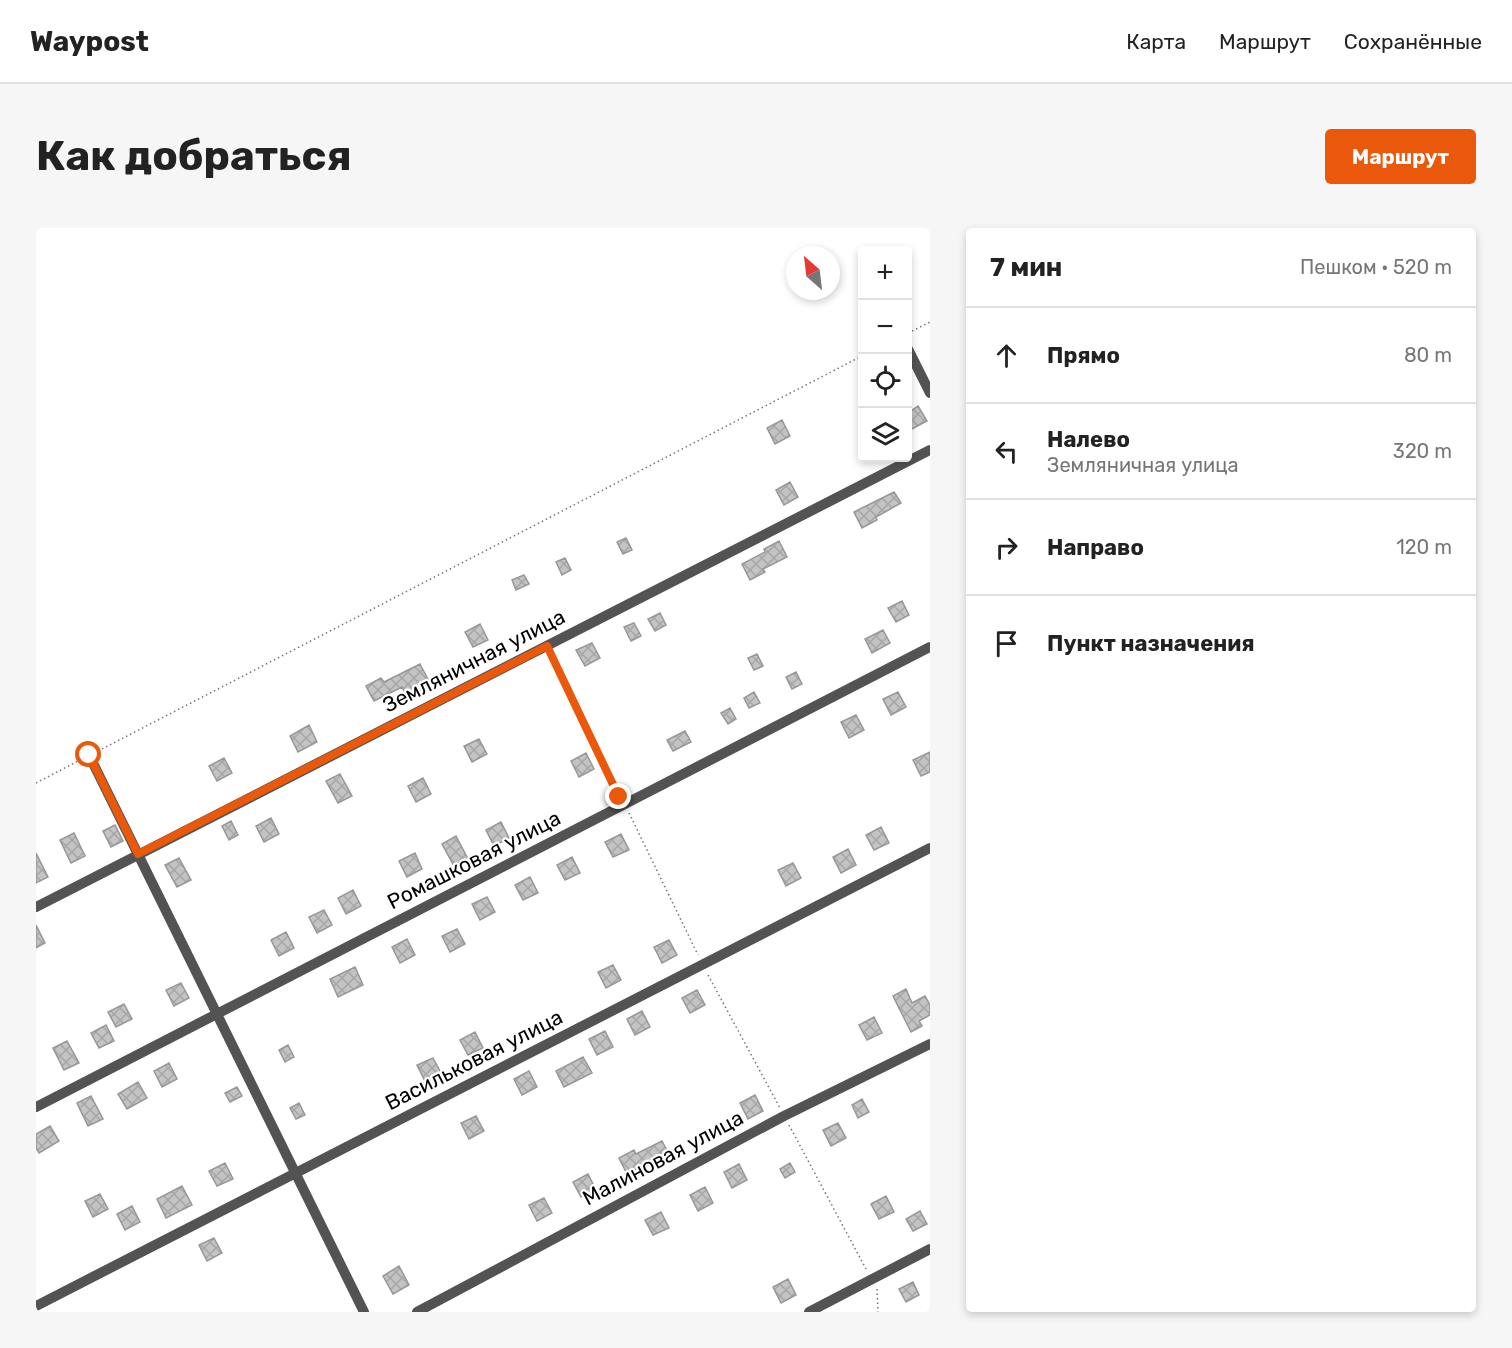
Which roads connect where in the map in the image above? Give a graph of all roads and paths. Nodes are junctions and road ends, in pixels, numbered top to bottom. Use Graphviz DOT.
graph roads {
  1 [pos="930,322"];
  2 [pos="912,331"];
  3 [pos="910,354"];
  4 [pos="858,358"];
  5 [pos="930,393"];
  6 [pos="930,450"];
  7 [pos="547,646"];
  8 [pos="930,648"];
  9 [pos="89,755"];
  10 [pos="36,783"];
  11 [pos="625,804"];
  12 [pos="930,848"];
  13 [pos="138,854"];
  14 [pos="36,907"];
  15 [pos="702,964"];
  16 [pos="217,1015"];
  17 [pos="930,1044"];
  18 [pos="36,1107"];
  19 [pos="784,1116"];
  20 [pos="295,1174"];
  21 [pos="930,1249"];
  22 [pos="872,1280"];
  23 [pos="36,1306"];
  24 [pos="364,1312"];
  25 [pos="417,1312"];
  26 [pos="809,1312"];
  27 [pos="878,1312"];
  1 -- 2 [label="path"];
  3 -- 5 [label="street"];
  4 -- 9 [label="path"];
  6 -- 7 [label="street, Земляничная улица"];
  7 -- 11 [label="path"];
  7 -- 13 [label="street, Земляничная улица"];
  8 -- 11 [label="street, Ромашковая улица"];
  9 -- 10 [label="path"];
  9 -- 13 [label="street"];
  11 -- 15 [label="path"];
  11 -- 16 [label="street, Ромашковая улица"];
  12 -- 15 [label="street, Васильковая улица"];
  13 -- 14 [label="street, Земляничная улица"];
  13 -- 16 [label="street"];
  15 -- 19 [label="path"];
  15 -- 20 [label="street, Васильковая улица"];
  16 -- 18 [label="street, Ромашковая улица"];
  16 -- 20 [label="street"];
  17 -- 19 [label="street, Малиновая улица"];
  19 -- 22 [label="path"];
  19 -- 25 [label="street, Малиновая улица"];
  20 -- 23 [label="street, Васильковая улица"];
  20 -- 24 [label="street"];
  21 -- 22 [label="street"];
  22 -- 26 [label="street"];
  22 -- 27 [label="path"];
}
